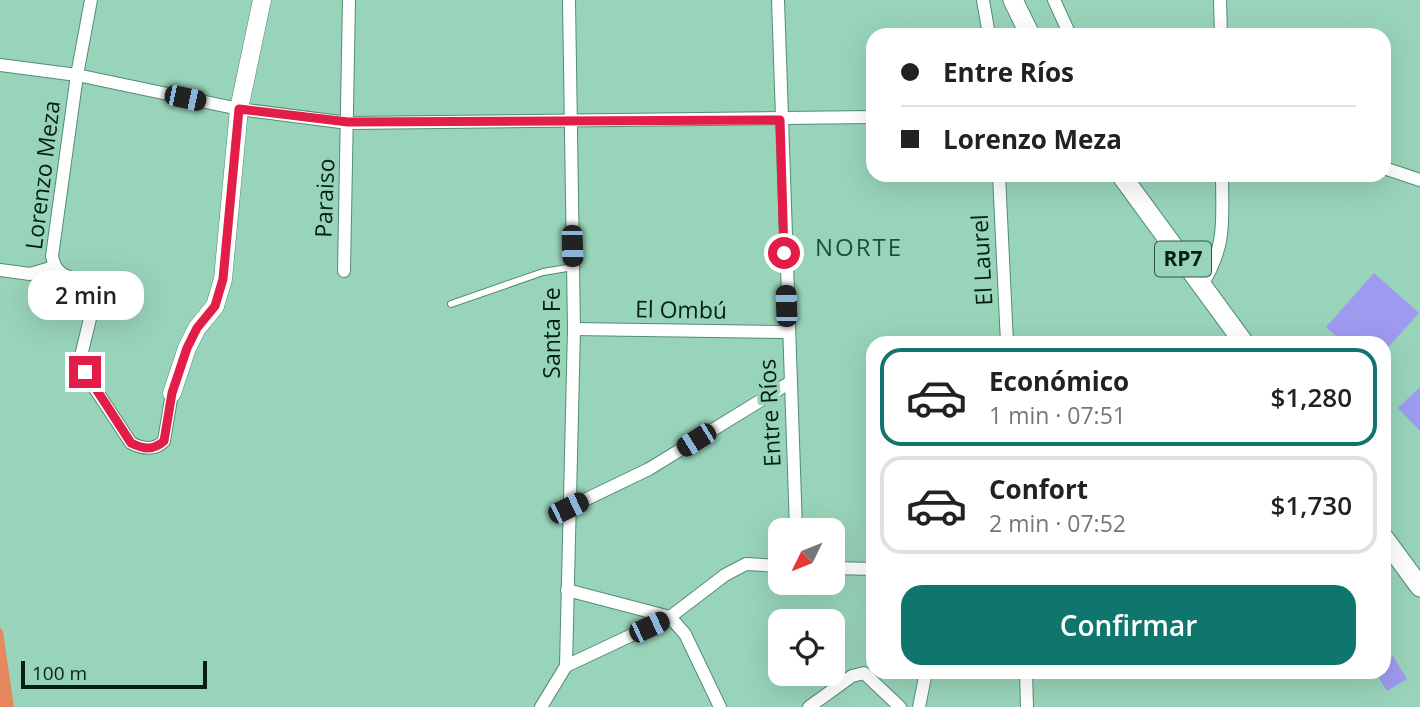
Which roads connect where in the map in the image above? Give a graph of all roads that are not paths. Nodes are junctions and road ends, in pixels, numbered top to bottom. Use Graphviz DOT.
graph roads {
  1 [pos="91,0"];
  2 [pos="262,0"];
  3 [pos="349,0"];
  4 [pos="569,0"];
  5 [pos="778,0"];
  6 [pos="983,0"];
  7 [pos="1013,0"];
  8 [pos="1054,0"];
  9 [pos="1220,0"];
  10 [pos="988,28"];
  11 [pos="1027,28"];
  12 [pos="1067,28"];
  13 [pos="1220,28"];
  14 [pos="0,65"];
  15 [pos="76,75"];
  16 [pos="239,109"];
  17 [pos="866,117"];
  18 [pos="570,119"];
  19 [pos="780,120"];
  20 [pos="348,122"];
  21 [pos="1391,170"];
  22 [pos="1420,180"];
  23 [pos="999,182"];
  24 [pos="1126,182"];
  25 [pos="1222,182"];
  26 [pos="54,267"];
  27 [pos="573,267"];
  28 [pos="0,270"];
  29 [pos="344,271"];
  30 [pos="1202,285"];
  31 [pos="451,304"];
  32 [pos="574,329"];
  33 [pos="787,332"];
  34 [pos="1007,336"];
  35 [pos="1239,336"];
  36 [pos="789,383"];
  37 [pos="172,393"];
  38 [pos="568,508"];
  39 [pos="795,518"];
  40 [pos="1391,553"];
  41 [pos="768,565"];
  42 [pos="845,568"];
  43 [pos="866,569"];
  44 [pos="1420,587"];
  45 [pos="568,590"];
  46 [pos="670,617"];
  47 [pos="566,666"];
  48 [pos="866,675"];
  49 [pos="870,679"];
  50 [pos="925,679"];
  51 [pos="1026,679"];
  52 [pos="541,707"];
  53 [pos="720,707"];
  54 [pos="810,707"];
  55 [pos="900,707"];
  56 [pos="919,707"];
  57 [pos="1027,707"];
  1 -- 15 [label="street, Lorenzo Meza"];
  2 -- 16 [label="main road"];
  3 -- 20 [label="street, Paraiso"];
  4 -- 18 [label="street, Santa Fe"];
  5 -- 19 [label="street, Entre Ríos"];
  6 -- 10 [label="street"];
  7 -- 11 [label="main road"];
  8 -- 12 [label="street"];
  9 -- 13 [label="street"];
  14 -- 15 [label="street"];
  15 -- 16 [label="street"];
  15 -- 26 [label="street, Lorenzo Meza"];
  16 -- 20 [label="street"];
  16 -- 37 [label="main road"];
  17 -- 19 [label="street"];
  18 -- 19 [label="street"];
  18 -- 20 [label="street"];
  18 -- 27 [label="street, Santa Fe"];
  19 -- 33 [label="street, Entre Ríos"];
  20 -- 29 [label="street, Paraiso"];
  21 -- 22 [label="street"];
  23 -- 34 [label="street, El Laurel"];
  24 -- 30 [label="main road, RP7"];
  25 -- 30 [label="street"];
  26 -- 28 [label="street"];
  26 -- 37 [label="street, Lorenzo Meza"];
  27 -- 31 [label="lane"];
  27 -- 32 [label="street, Santa Fe"];
  30 -- 35 [label="main road, RP7"];
  32 -- 33 [label="street, El Ombú"];
  32 -- 38 [label="street, Santa Fe"];
  33 -- 36 [label="street, Entre Ríos"];
  36 -- 38 [label="street"];
  36 -- 39 [label="street, Entre Ríos"];
  38 -- 45 [label="street, Santa Fe"];
  40 -- 44 [label="main road"];
  41 -- 46 [label="street"];
  42 -- 43 [label="street"];
  45 -- 46 [label="street"];
  45 -- 47 [label="street, Santa Fe"];
  46 -- 47 [label="street"];
  46 -- 53 [label="street"];
  47 -- 52 [label="street"];
  48 -- 54 [label="street"];
  49 -- 55 [label="street"];
  50 -- 56 [label="street"];
  51 -- 57 [label="street"];
}
